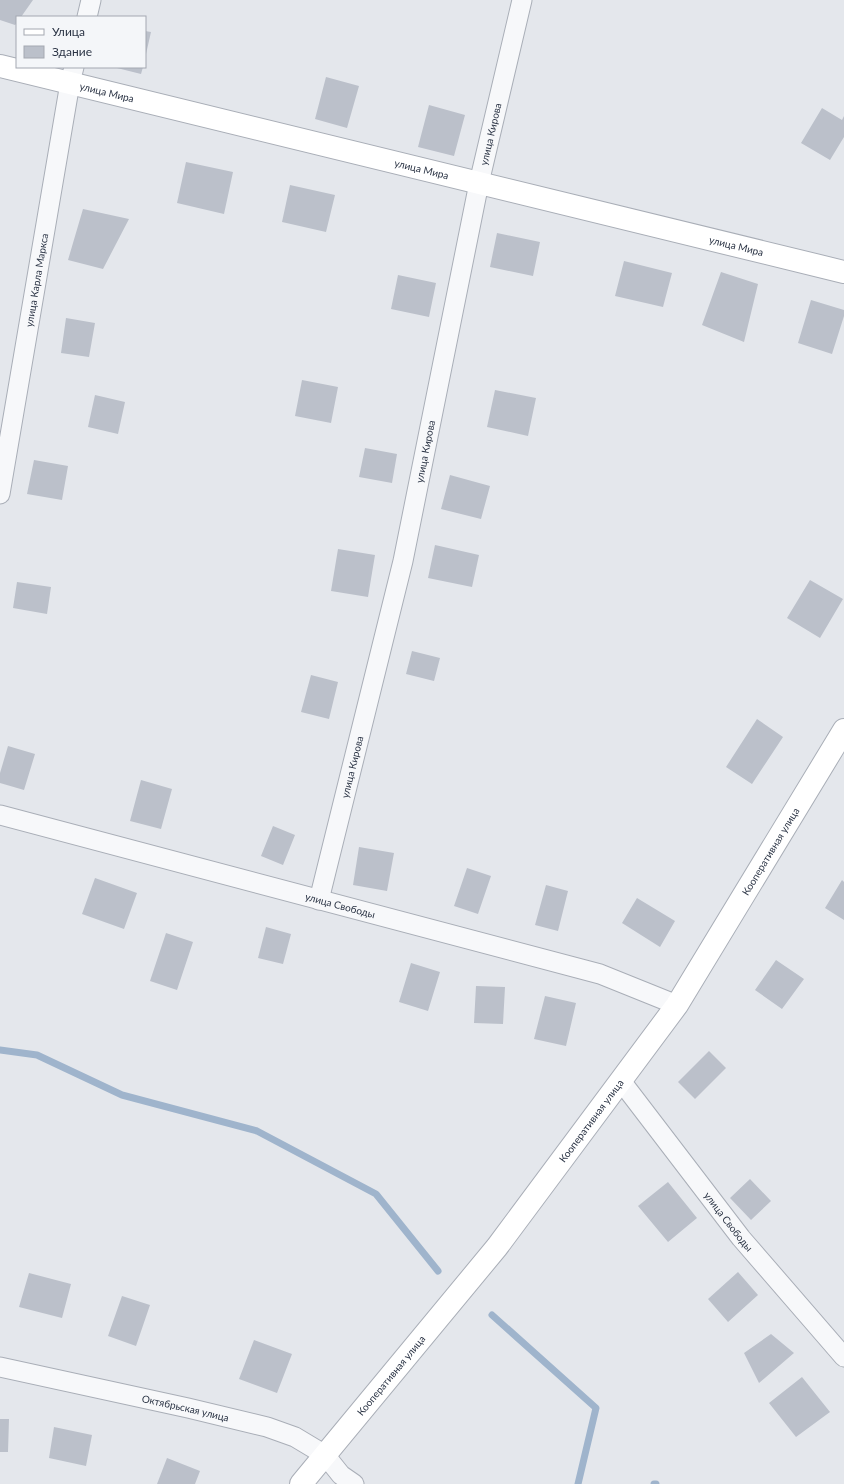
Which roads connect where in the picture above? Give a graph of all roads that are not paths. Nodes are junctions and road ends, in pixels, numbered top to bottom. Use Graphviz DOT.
graph roads {
  1 [pos="91,0"];
  2 [pos="522,0"];
  3 [pos="87,16"];
  4 [pos="0,66"];
  5 [pos="72,75"];
  6 [pos="479,183"];
  7 [pos="844,272"];
  8 [pos="0,494"];
  9 [pos="844,730"];
  10 [pos="0,815"];
  11 [pos="319,900"];
  12 [pos="677,1005"];
  13 [pos="621,1081"];
  14 [pos="844,1357"];
  15 [pos="0,1367"];
  16 [pos="324,1455"];
  17 [pos="300,1484"];
  18 [pos="354,1484"];
  1 -- 3 [label="street"];
  2 -- 6 [label="street, улица Кирова"];
  4 -- 5 [label="main road, улица Мира"];
  5 -- 6 [label="main road, улица Мира"];
  5 -- 8 [label="street, улица Карла Маркса"];
  6 -- 7 [label="main road, улица Мира"];
  6 -- 11 [label="street, улица Кирова"];
  9 -- 12 [label="main road, Кооперативная улица"];
  10 -- 11 [label="street, улица Свободы"];
  11 -- 12 [label="street, улица Свободы"];
  12 -- 13 [label="main road, Кооперативная улица"];
  13 -- 14 [label="street, улица Свободы"];
  13 -- 16 [label="main road, Кооперативная улица"];
  15 -- 16 [label="street, Октябрьская улица"];
  16 -- 17 [label="main road, Кооперативная улица"];
  16 -- 18 [label="street, Октябрьская улица"];
}
